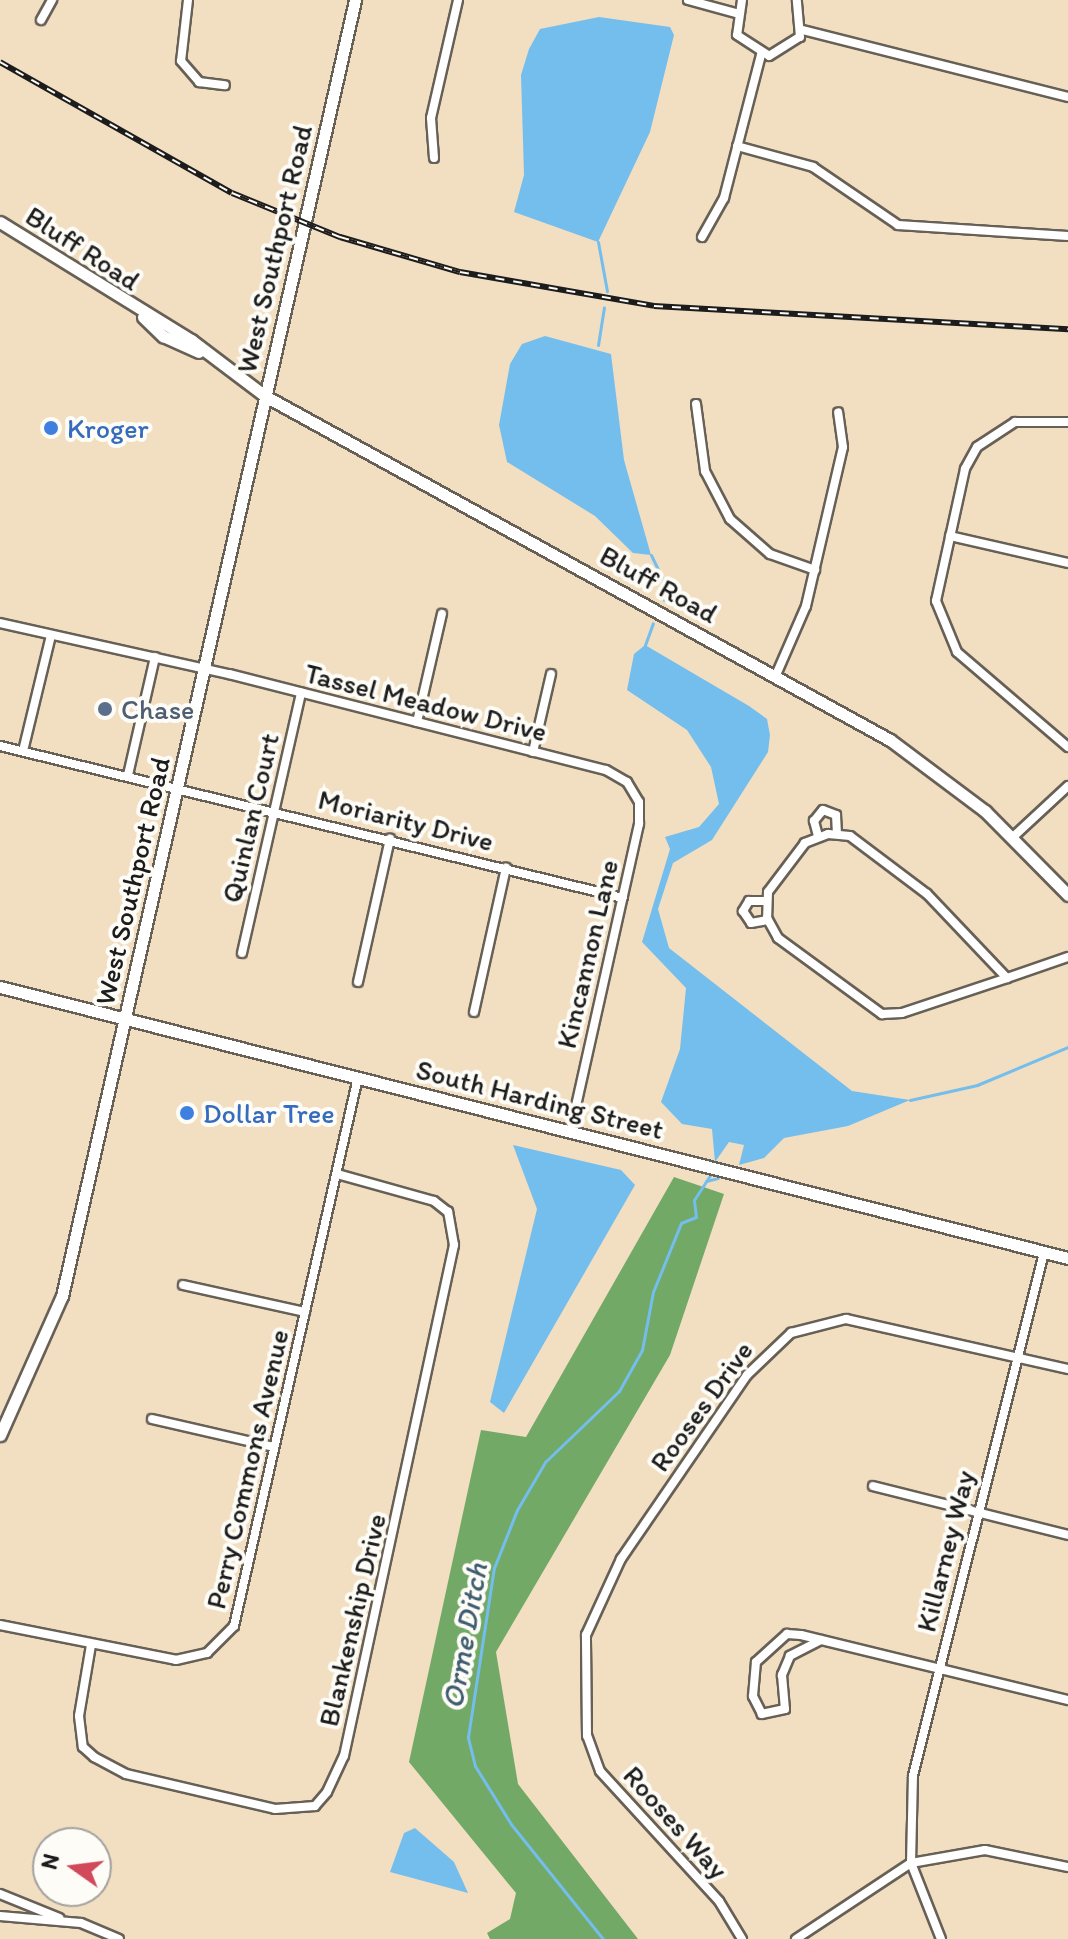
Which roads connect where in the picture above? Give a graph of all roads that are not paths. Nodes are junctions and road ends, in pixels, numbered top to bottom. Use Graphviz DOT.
graph roads {
  1 [pos="52,0"];
  2 [pos="188,0"];
  3 [pos="355,0"];
  4 [pos="458,0"];
  5 [pos="688,0"];
  6 [pos="742,0"];
  7 [pos="797,0"];
  8 [pos="736,13"];
  9 [pos="41,20"];
  10 [pos="803,30"];
  11 [pos="761,55"];
  12 [pos="225,85"];
  13 [pos="1068,97"];
  14 [pos="737,146"];
  15 [pos="434,158"];
  16 [pos="0,222"];
  17 [pos="1068,236"];
  18 [pos="702,237"];
  19 [pos="265,396"];
  20 [pos="696,404"];
  21 [pos="838,412"];
  22 [pos="1068,422"];
  23 [pos="950,536"];
  24 [pos="1068,563"];
  25 [pos="815,570"];
  26 [pos="442,614"];
  27 [pos="0,623"];
  28 [pos="51,635"];
  29 [pos="155,657"];
  30 [pos="204,668"];
  31 [pos="551,674"];
  32 [pos="776,675"];
  33 [pos="301,693"];
  34 [pos="417,722"];
  35 [pos="0,746"];
  36 [pos="1068,747"];
  37 [pos="23,751"];
  38 [pos="533,752"];
  39 [pos="128,775"];
  40 [pos="178,786"];
  41 [pos="1068,786"];
  42 [pos="632,788"];
  43 [pos="274,809"];
  44 [pos="837,833"];
  45 [pos="818,836"];
  46 [pos="1013,837"];
  47 [pos="390,839"];
  48 [pos="506,868"];
  49 [pos="1068,895"];
  50 [pos="623,898"];
  51 [pos="766,901"];
  52 [pos="768,920"];
  53 [pos="242,953"];
  54 [pos="1068,957"];
  55 [pos="1007,978"];
  56 [pos="358,982"];
  57 [pos="0,987"];
  58 [pos="474,1012"];
  59 [pos="126,1018"];
  60 [pos="358,1077"];
  61 [pos="570,1132"];
  62 [pos="337,1174"];
  63 [pos="1044,1252"];
  64 [pos="1068,1258"];
  65 [pos="183,1285"];
  66 [pos="305,1312"];
  67 [pos="1017,1356"];
  68 [pos="1068,1369"];
  69 [pos="152,1419"];
  70 [pos="0,1435"];
  71 [pos="274,1447"];
  72 [pos="873,1486"];
  73 [pos="977,1513"];
  74 [pos="1068,1535"];
  75 [pos="0,1625"];
  76 [pos="586,1635"];
  77 [pos="821,1640"];
  78 [pos="91,1645"];
  79 [pos="939,1669"];
  80 [pos="1068,1700"];
  81 [pos="911,1863"];
  82 [pos="1068,1867"];
  83 [pos="0,1894"];
  84 [pos="0,1916"];
  85 [pos="60,1919"];
  86 [pos="119,1939"];
  87 [pos="742,1939"];
  88 [pos="796,1939"];
  89 [pos="941,1939"];
  1 -- 9 [label="street"];
  2 -- 12 [label="street"];
  3 -- 19 [label="main road, West Southport Road"];
  4 -- 15 [label="street"];
  5 -- 8 [label="street"];
  6 -- 8 [label="street"];
  7 -- 10 [label="street"];
  8 -- 11 [label="street"];
  10 -- 11 [label="street"];
  10 -- 13 [label="street"];
  11 -- 14 [label="street"];
  14 -- 17 [label="street"];
  14 -- 18 [label="street"];
  16 -- 19 [label="main road, Bluff Road"];
  19 -- 30 [label="main road, West Southport Road"];
  19 -- 32 [label="main road, Bluff Road"];
  20 -- 25 [label="street"];
  21 -- 25 [label="street"];
  22 -- 23 [label="street"];
  23 -- 24 [label="street"];
  23 -- 36 [label="street"];
  25 -- 32 [label="street"];
  26 -- 34 [label="street"];
  27 -- 28 [label="street, Tassel Meadow Drive"];
  28 -- 29 [label="street, Tassel Meadow Drive"];
  28 -- 37 [label="street"];
  29 -- 30 [label="street, Tassel Meadow Drive"];
  29 -- 39 [label="street"];
  30 -- 33 [label="street, Tassel Meadow Drive"];
  30 -- 40 [label="main road, West Southport Road"];
  31 -- 38 [label="street"];
  32 -- 46 [label="main road, Bluff Road"];
  33 -- 34 [label="street, Tassel Meadow Drive"];
  33 -- 43 [label="street, Quinlan Court"];
  34 -- 38 [label="street, Tassel Meadow Drive"];
  35 -- 37 [label="street, Moriarity Drive"];
  37 -- 39 [label="street, Moriarity Drive"];
  38 -- 42 [label="street, Tassel Meadow Drive"];
  39 -- 40 [label="street, Moriarity Drive"];
  40 -- 43 [label="street, Moriarity Drive"];
  40 -- 59 [label="main road, West Southport Road"];
  41 -- 46 [label="street"];
  42 -- 50 [label="street, Kincannon Lane"];
  43 -- 47 [label="street, Moriarity Drive"];
  43 -- 53 [label="street, Quinlan Court"];
  44 -- 45 [label="street"];
  44 -- 45 [label="street"];
  44 -- 55 [label="street"];
  45 -- 51 [label="street"];
  46 -- 49 [label="main road, Bluff Road"];
  47 -- 48 [label="street, Moriarity Drive"];
  47 -- 56 [label="street"];
  48 -- 50 [label="street, Moriarity Drive"];
  48 -- 58 [label="street"];
  50 -- 61 [label="street, Kincannon Lane"];
  51 -- 52 [label="street"];
  51 -- 52 [label="street"];
  52 -- 55 [label="street"];
  54 -- 55 [label="street"];
  57 -- 59 [label="main road, South Harding Street"];
  59 -- 60 [label="main road, South Harding Street"];
  59 -- 70 [label="main road, West Southport Road"];
  60 -- 61 [label="main road, South Harding Street"];
  60 -- 62 [label="street, Perry Commons Avenue"];
  61 -- 63 [label="main road, South Harding Street"];
  62 -- 66 [label="street, Perry Commons Avenue"];
  62 -- 78 [label="street, Blankenship Drive"];
  63 -- 64 [label="main road, South Harding Street"];
  63 -- 67 [label="street, Killarney Way"];
  65 -- 66 [label="street"];
  66 -- 71 [label="street, Perry Commons Avenue"];
  67 -- 68 [label="street, Rooses Drive"];
  67 -- 73 [label="street, Killarney Way"];
  67 -- 76 [label="street, Rooses Drive"];
  69 -- 71 [label="street"];
  71 -- 78 [label="street, Perry Commons Avenue"];
  72 -- 73 [label="street"];
  73 -- 74 [label="street"];
  73 -- 79 [label="street, Killarney Way"];
  75 -- 78 [label="street, Perry Commons Avenue"];
  76 -- 87 [label="street, Rooses Way"];
  77 -- 77 [label="street"];
  77 -- 79 [label="street"];
  79 -- 80 [label="street"];
  79 -- 81 [label="street, Killarney Way"];
  81 -- 82 [label="street"];
  81 -- 88 [label="street"];
  81 -- 89 [label="street"];
  83 -- 85 [label="street"];
  84 -- 85 [label="street"];
  85 -- 86 [label="street"];
}
